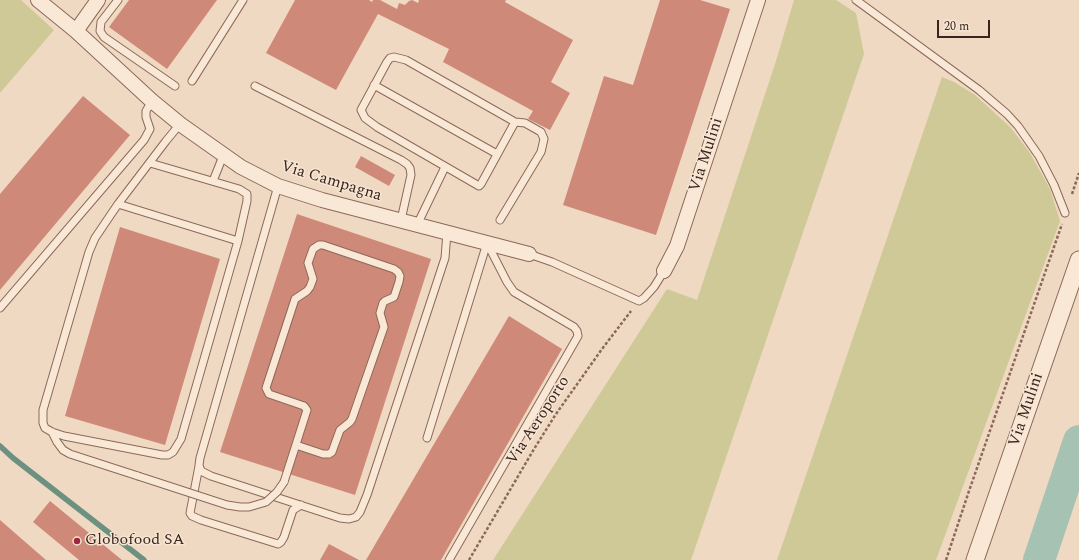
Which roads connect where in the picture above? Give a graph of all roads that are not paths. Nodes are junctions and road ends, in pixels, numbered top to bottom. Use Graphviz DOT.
graph roads {
  1 [pos="38,0"];
  2 [pos="98,0"];
  3 [pos="118,0"];
  4 [pos="243,0"];
  5 [pos="758,0"];
  6 [pos="856,0"];
  7 [pos="76,31"];
  8 [pos="192,81"];
  9 [pos="374,85"];
  10 [pos="174,86"];
  11 [pos="255,86"];
  12 [pos="152,101"];
  13 [pos="515,122"];
  14 [pos="180,124"];
  15 [pos="497,154"];
  16 [pos="223,156"];
  17 [pos="150,163"];
  18 [pos="445,167"];
  19 [pos="213,180"];
  20 [pos="278,186"];
  21 [pos="118,204"];
  22 [pos="1065,213"];
  23 [pos="401,220"];
  24 [pos="500,220"];
  25 [pos="417,225"];
  26 [pos="447,232"];
  27 [pos="238,241"];
  28 [pos="487,243"];
  29 [pos="529,254"];
  30 [pos="1079,260"];
  31 [pos="664,271"];
  32 [pos="0,308"];
  33 [pos="52,432"];
  34 [pos="427,438"];
  35 [pos="296,445"];
  36 [pos="199,466"];
  37 [pos="301,505"];
  38 [pos="449,560"];
  39 [pos="975,560"];
  1 -- 7 [label="street, Via Campagna"];
  2 -- 7 [label="street"];
  3 -- 10 [label="lane"];
  4 -- 8 [label="lane"];
  5 -- 31 [label="street, Via Mulini"];
  6 -- 22 [label="lane"];
  7 -- 12 [label="street, Via Campagna"];
  9 -- 13 [label="lane"];
  9 -- 15 [label="lane"];
  9 -- 18 [label="lane"];
  11 -- 23 [label="lane"];
  12 -- 14 [label="street, Via Campagna"];
  12 -- 32 [label="lane"];
  13 -- 15 [label="lane"];
  13 -- 24 [label="lane"];
  14 -- 16 [label="street, Via Campagna"];
  14 -- 17 [label="lane"];
  15 -- 18 [label="lane"];
  16 -- 19 [label="lane"];
  16 -- 20 [label="street, Via Campagna"];
  17 -- 19 [label="lane"];
  17 -- 21 [label="lane"];
  18 -- 25 [label="lane"];
  19 -- 27 [label="lane"];
  20 -- 23 [label="street, Via Campagna"];
  20 -- 36 [label="lane"];
  21 -- 27 [label="lane"];
  21 -- 33 [label="lane"];
  23 -- 25 [label="street, Via Campagna"];
  25 -- 26 [label="street, Via Campagna"];
  26 -- 28 [label="street, Via Campagna"];
  26 -- 37 [label="lane"];
  27 -- 33 [label="lane"];
  28 -- 29 [label="street, Via Campagna"];
  28 -- 34 [label="lane"];
  28 -- 38 [label="lane"];
  29 -- 31 [label="lane, Via Mulini"];
  30 -- 39 [label="street, Via Mulini"];
  33 -- 35 [label="lane, bridge"];
  35 -- 35 [label="lane"];
  36 -- 37 [label="lane"];
  36 -- 37 [label="lane"];
}
